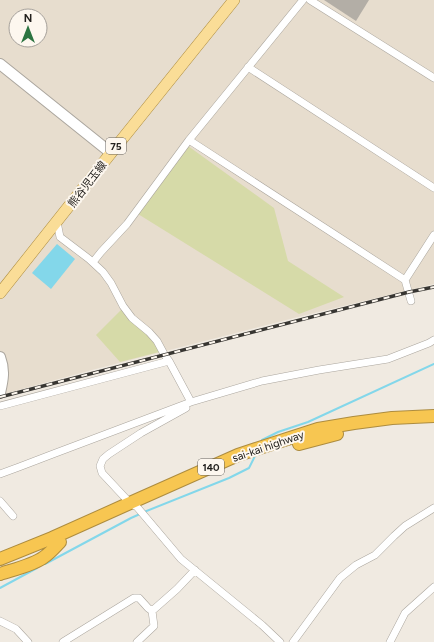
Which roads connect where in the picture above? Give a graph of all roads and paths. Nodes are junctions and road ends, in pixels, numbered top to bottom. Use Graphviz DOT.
graph roads {
  1 [pos="234,0"];
  2 [pos="303,0"];
  3 [pos="310,0"];
  4 [pos="0,64"];
  5 [pos="248,67"];
  6 [pos="434,78"];
  7 [pos="189,140"];
  8 [pos="111,153"];
  9 [pos="434,188"];
  10 [pos="57,222"];
  11 [pos="434,235"];
  12 [pos="93,262"];
  13 [pos="406,280"];
  14 [pos="0,293"];
  15 [pos="412,301"];
  16 [pos="434,340"];
  17 [pos="0,357"];
  18 [pos="170,361"];
  19 [pos="0,393"];
  20 [pos="191,402"];
  21 [pos="0,406"];
  22 [pos="434,416"];
  23 [pos="434,425"];
  24 [pos="0,474"];
  25 [pos="0,501"];
  26 [pos="133,505"];
  27 [pos="434,508"];
  28 [pos="13,516"];
  29 [pos="56,540"];
  30 [pos="0,550"];
  31 [pos="0,559"];
  32 [pos="0,566"];
  33 [pos="195,570"];
  34 [pos="0,574"];
  35 [pos="434,587"];
  36 [pos="152,611"];
  37 [pos="0,621"];
  38 [pos="28,642"];
  39 [pos="63,642"];
  40 [pos="137,642"];
  41 [pos="280,642"];
  42 [pos="293,642"];
  43 [pos="390,642"];
  1 -- 8 [label="main road, 熊谷児玉線 / 75"];
  2 -- 5 [label="street"];
  3 -- 6 [label="street"];
  4 -- 8 [label="street"];
  5 -- 7 [label="street"];
  5 -- 9 [label="street"];
  7 -- 12 [label="street"];
  7 -- 13 [label="street"];
  8 -- 10 [label="main road, 熊谷児玉線 / 75"];
  10 -- 12 [label="street"];
  10 -- 14 [label="main road, 熊谷児玉線 / 75"];
  11 -- 13 [label="street"];
  12 -- 18 [label="street"];
  13 -- 15 [label="street"];
  16 -- 20 [label="street"];
  17 -- 19 [label="street"];
  18 -- 20 [label="street"];
  18 -- 21 [label="street"];
  20 -- 24 [label="street"];
  20 -- 26 [label="street"];
  22 -- 26 [label="highway, sai-kai highway / 140"];
  23 -- 26 [label="highway, sai-kai highway / 140"];
  25 -- 28 [label="street"];
  26 -- 29 [label="highway, sai-kai highway / 140"];
  26 -- 33 [label="street"];
  27 -- 42 [label="street"];
  29 -- 30 [label="highway"];
  29 -- 31 [label="highway, sai-kai highway / 140"];
  29 -- 32 [label="highway, sai-kai highway / 140"];
  29 -- 34 [label="highway"];
  33 -- 36 [label="street"];
  33 -- 41 [label="street"];
  35 -- 43 [label="street"];
  36 -- 39 [label="street"];
  36 -- 40 [label="street"];
  37 -- 38 [label="street"];
}
